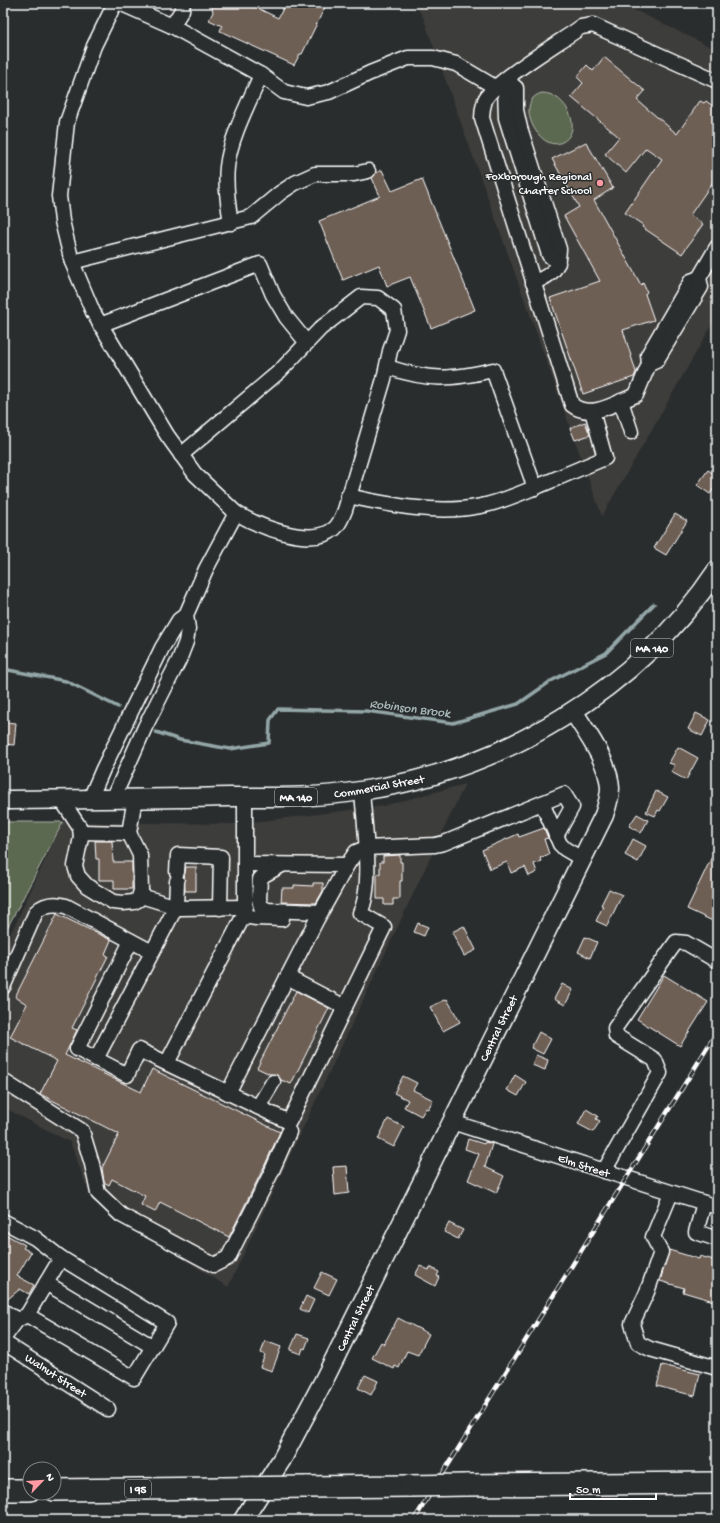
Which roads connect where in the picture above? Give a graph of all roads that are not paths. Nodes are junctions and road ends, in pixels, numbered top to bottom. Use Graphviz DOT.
graph roads {
  1 [pos="114,3"];
  2 [pos="120,3"];
  3 [pos="183,3"];
  4 [pos="172,26"];
  5 [pos="261,75"];
  6 [pos="510,80"];
  7 [pos="717,81"];
  8 [pos="495,87"];
  9 [pos="368,171"];
  10 [pos="231,222"];
  11 [pos="717,247"];
  12 [pos="72,262"];
  13 [pos="533,283"];
  14 [pos="100,325"];
  15 [pos="306,343"];
  16 [pos="387,367"];
  17 [pos="621,401"];
  18 [pos="592,411"];
  19 [pos="631,432"];
  20 [pos="181,455"];
  21 [pos="535,488"];
  22 [pos="348,496"];
  23 [pos="236,513"];
  24 [pos="717,570"];
  25 [pos="186,615"];
  26 [pos="152,670"];
  27 [pos="170,679"];
  28 [pos="573,711"];
  29 [pos="362,791"];
  30 [pos="245,797"];
  31 [pos="135,798"];
  32 [pos="61,799"];
  33 [pos="90,799"];
  34 [pos="113,799"];
  35 [pos="3,800"];
  36 [pos="542,803"];
  37 [pos="81,832"];
  38 [pos="129,833"];
  39 [pos="556,836"];
  40 [pos="366,848"];
  41 [pos="582,859"];
  42 [pos="246,864"];
  43 [pos="282,865"];
  44 [pos="347,865"];
  45 [pos="140,896"];
  46 [pos="176,908"];
  47 [pos="220,908"];
  48 [pos="245,911"];
  49 [pos="319,915"];
  50 [pos="131,941"];
  51 [pos="152,952"];
  52 [pos="717,961"];
  53 [pos="288,977"];
  54 [pos="3,987"];
  55 [pos="345,1007"];
  56 [pos="96,1060"];
  57 [pos="167,1063"];
  58 [pos="3,1081"];
  59 [pos="273,1082"];
  60 [pos="228,1093"];
  61 [pos="258,1107"];
  62 [pos="452,1122"];
  63 [pos="289,1132"];
  64 [pos="604,1171"];
  65 [pos="671,1192"];
  66 [pos="710,1205"];
  67 [pos="3,1221"];
  68 [pos="717,1239"];
  69 [pos="61,1258"];
  70 [pos="46,1283"];
  71 [pos="3,1311"];
  72 [pos="22,1317"];
  73 [pos="3,1340"];
  74 [pos="153,1347"];
  75 [pos="717,1368"];
  76 [pos="108,1409"];
  77 [pos="717,1483"];
  78 [pos="3,1490"];
  79 [pos="22,1490"];
  80 [pos="62,1490"];
  81 [pos="243,1520"];
  1 -- 12 [label="street"];
  2 -- 4 [label="street"];
  3 -- 4 [label="street"];
  4 -- 5 [label="street"];
  5 -- 8 [label="street"];
  5 -- 10 [label="street"];
  6 -- 7 [label="street"];
  6 -- 8 [label="street"];
  6 -- 13 [label="street"];
  8 -- 13 [label="street"];
  9 -- 10 [label="street"];
  10 -- 12 [label="street"];
  11 -- 17 [label="street"];
  12 -- 14 [label="street"];
  13 -- 18 [label="street"];
  14 -- 15 [label="street"];
  14 -- 20 [label="street"];
  15 -- 16 [label="street"];
  15 -- 20 [label="street"];
  16 -- 21 [label="street"];
  16 -- 22 [label="street"];
  17 -- 18 [label="street"];
  17 -- 19 [label="street"];
  18 -- 21 [label="street"];
  20 -- 23 [label="street"];
  21 -- 22 [label="street"];
  22 -- 23 [label="street"];
  23 -- 25 [label="street"];
  24 -- 28 [label="main road, MA 140"];
  25 -- 26 [label="street"];
  25 -- 27 [label="street"];
  26 -- 27 [label="street"];
  26 -- 33 [label="street"];
  27 -- 34 [label="street"];
  28 -- 29 [label="main road, Commercial Street / MA 140"];
  28 -- 41 [label="main road, Central Street"];
  29 -- 30 [label="main road, Commercial Street / MA 140"];
  29 -- 40 [label="street"];
  30 -- 31 [label="main road, Commercial Street / MA 140"];
  30 -- 42 [label="street"];
  31 -- 34 [label="main road, Commercial Street / MA 140"];
  31 -- 38 [label="street"];
  32 -- 33 [label="main road, Commercial Street / MA 140"];
  32 -- 35 [label="main road, Commercial Street / MA 140"];
  32 -- 37 [label="street"];
  33 -- 34 [label="main road, Commercial Street / MA 140"];
  36 -- 39 [label="street"];
  36 -- 39 [label="street"];
  36 -- 40 [label="street"];
  37 -- 38 [label="street"];
  37 -- 45 [label="street"];
  38 -- 45 [label="street"];
  39 -- 41 [label="street"];
  40 -- 44 [label="street"];
  40 -- 55 [label="street"];
  41 -- 62 [label="main road, Central Street"];
  42 -- 43 [label="street"];
  42 -- 48 [label="street"];
  43 -- 44 [label="street"];
  43 -- 49 [label="street"];
  44 -- 49 [label="street"];
  45 -- 46 [label="street"];
  46 -- 47 [label="street"];
  46 -- 47 [label="street"];
  46 -- 51 [label="street"];
  47 -- 48 [label="street"];
  48 -- 49 [label="street"];
  48 -- 57 [label="street"];
  49 -- 53 [label="street"];
  50 -- 51 [label="street"];
  50 -- 54 [label="street"];
  50 -- 56 [label="street"];
  51 -- 56 [label="street"];
  52 -- 64 [label="street"];
  53 -- 55 [label="street"];
  53 -- 60 [label="street"];
  55 -- 61 [label="street"];
  56 -- 57 [label="street"];
  57 -- 60 [label="street"];
  58 -- 63 [label="street"];
  59 -- 61 [label="street"];
  60 -- 61 [label="street"];
  62 -- 64 [label="street, Elm Street"];
  62 -- 81 [label="main road, Central Street"];
  64 -- 65 [label="street, Elm Street"];
  65 -- 66 [label="street, Elm Street"];
  65 -- 75 [label="street"];
  66 -- 68 [label="street"];
  67 -- 69 [label="street"];
  69 -- 70 [label="street"];
  69 -- 74 [label="street"];
  70 -- 72 [label="street"];
  70 -- 74 [label="street"];
  71 -- 72 [label="street"];
  72 -- 73 [label="street"];
  72 -- 74 [label="street"];
  73 -- 76 [label="street, Walnut Street"];
  77 -- 80 [label="highway, I 95, bridge"];
  78 -- 79 [label="highway"];
}
